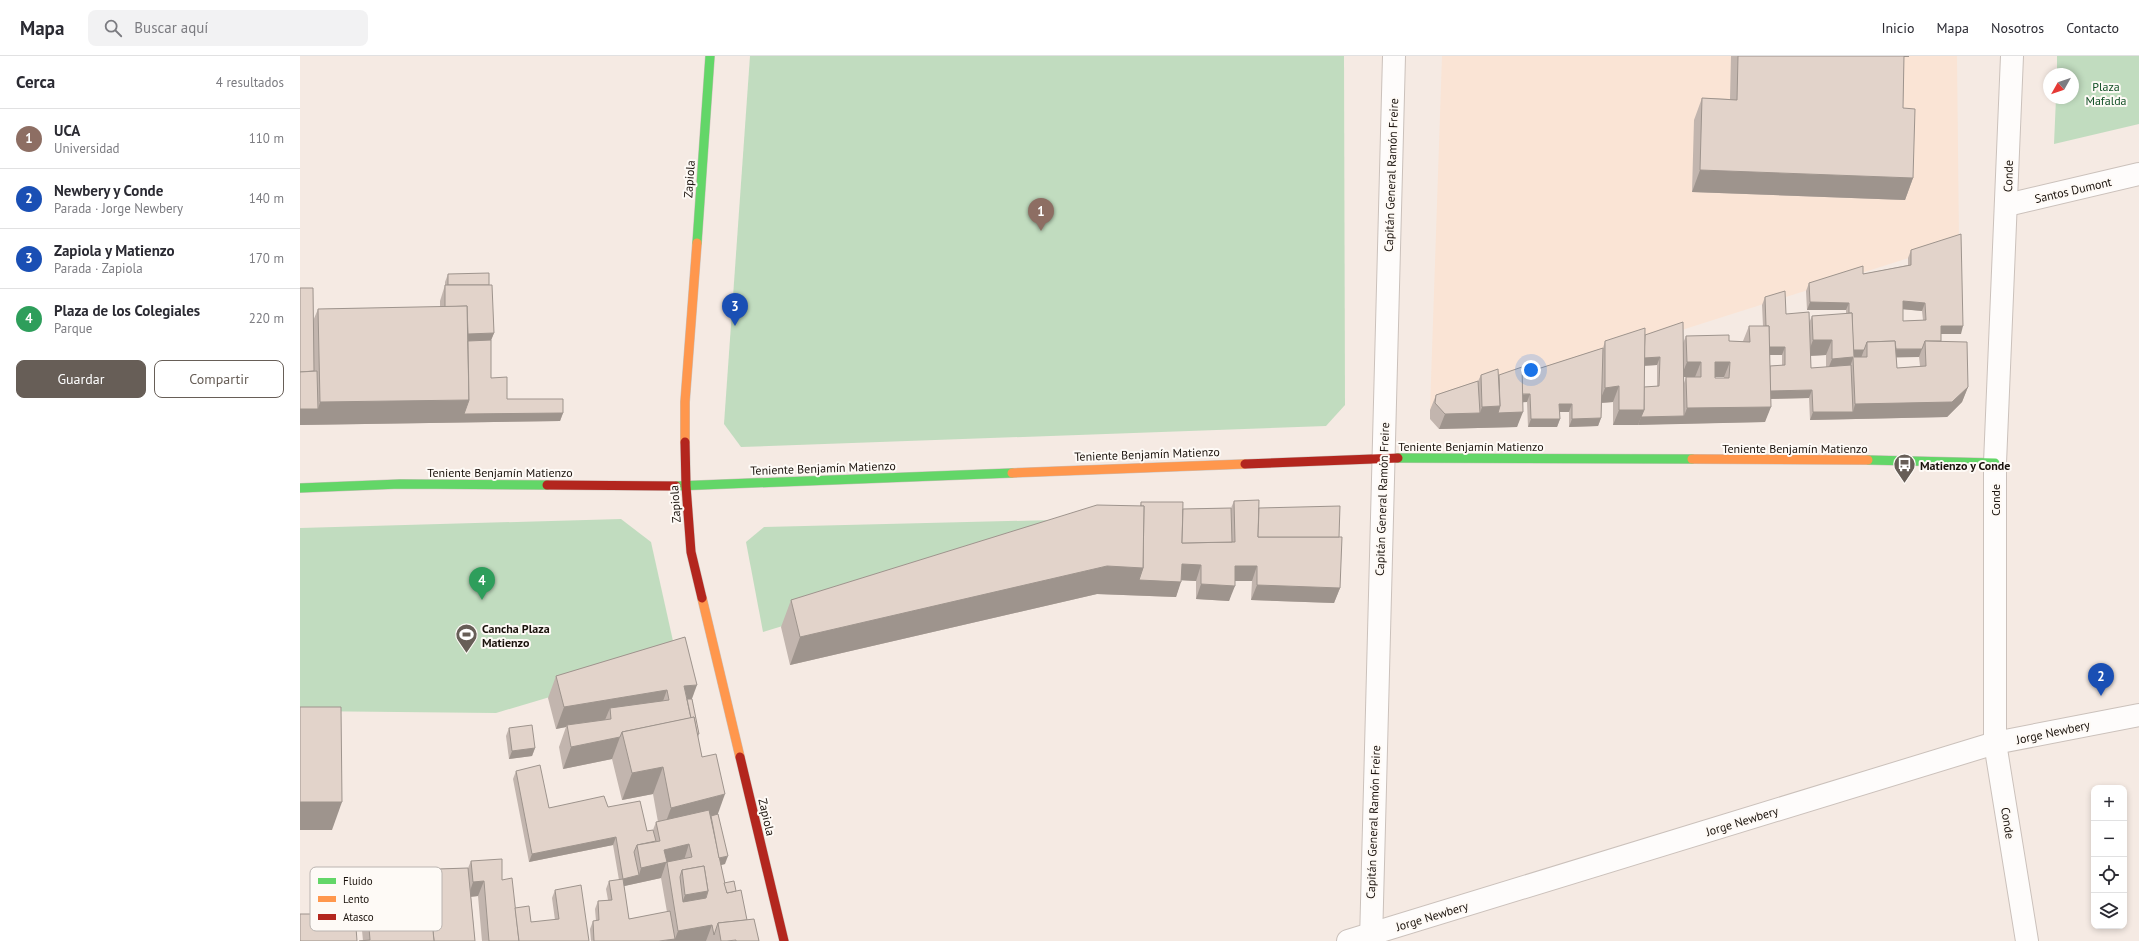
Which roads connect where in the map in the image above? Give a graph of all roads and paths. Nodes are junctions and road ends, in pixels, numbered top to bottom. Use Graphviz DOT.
graph roads {
  1 [pos="710,56"];
  2 [pos="1394,56"];
  3 [pos="2012,56"];
  4 [pos="2139,174"];
  5 [pos="2007,205"];
  6 [pos="1383,458"];
  7 [pos="1995,463"];
  8 [pos="686,486"];
  9 [pos="300,488"];
  10 [pos="2139,715"];
  11 [pos="1995,743"];
  12 [pos="1371,938"];
  13 [pos="784,941"];
  14 [pos="1348,941"];
  15 [pos="2027,941"];
  1 -- 8 [label="street, Zapiola"];
  2 -- 6 [label="street, Capitán General Ramón Freire"];
  3 -- 5 [label="street, Conde"];
  4 -- 5 [label="street, Santos Dumont"];
  5 -- 7 [label="street, Conde"];
  6 -- 7 [label="street, Teniente Benjamín Matienzo"];
  6 -- 8 [label="street, Teniente Benjamín Matienzo"];
  6 -- 12 [label="street, Capitán General Ramón Freire"];
  7 -- 11 [label="street, Conde"];
  8 -- 9 [label="street, Teniente Benjamín Matienzo"];
  8 -- 13 [label="street, Zapiola"];
  10 -- 11 [label="street, Jorge Newbery"];
  11 -- 12 [label="street, Jorge Newbery"];
  11 -- 15 [label="street, Conde"];
  12 -- 14 [label="street, Jorge Newbery"];
}
